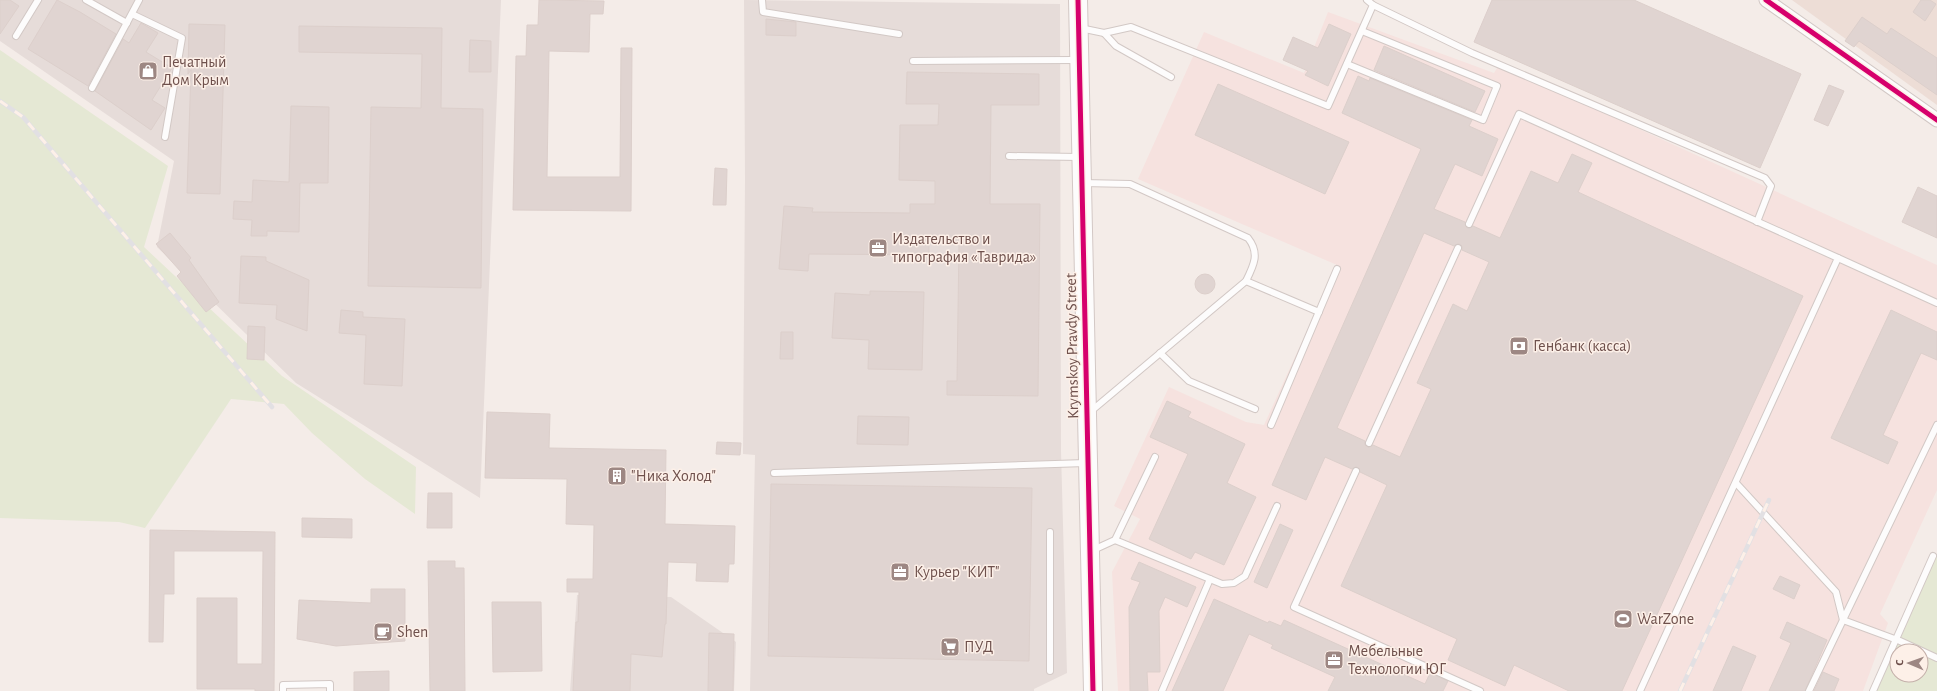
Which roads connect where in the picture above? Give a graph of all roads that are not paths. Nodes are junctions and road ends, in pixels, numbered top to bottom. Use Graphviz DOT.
graph roads {
  1 [pos="38,0"];
  2 [pos="86,0"];
  3 [pos="140,0"];
  4 [pos="762,0"];
  5 [pos="1078,0"];
  6 [pos="1367,0"];
  7 [pos="1766,0"];
  8 [pos="1373,5"];
  9 [pos="132,14"];
  10 [pos="127,23"];
  11 [pos="1078,28"];
  12 [pos="1362,31"];
  13 [pos="899,34"];
  14 [pos="1104,34"];
  15 [pos="16,36"];
  16 [pos="1079,60"];
  17 [pos="913,61"];
  18 [pos="1347,64"];
  19 [pos="1171,77"];
  20 [pos="92,88"];
  21 [pos="1937,120"];
  22 [pos="165,137"];
  23 [pos="1009,156"];
  24 [pos="1081,157"];
  25 [pos="1081,182"];
  26 [pos="1756,222"];
  27 [pos="1469,224"];
  28 [pos="1458,248"];
  29 [pos="1838,258"];
  30 [pos="1337,269"];
  31 [pos="1246,281"];
  32 [pos="1937,303"];
  33 [pos="1319,312"];
  34 [pos="1160,353"];
  35 [pos="1255,409"];
  36 [pos="1087,415"];
  37 [pos="1937,424"];
  38 [pos="1271,425"];
  39 [pos="1369,443"];
  40 [pos="1155,457"];
  41 [pos="1088,463"];
  42 [pos="1356,471"];
  43 [pos="774,473"];
  44 [pos="1736,483"];
  45 [pos="1277,506"];
  46 [pos="1050,532"];
  47 [pos="1115,540"];
  48 [pos="1090,552"];
  49 [pos="1933,556"];
  50 [pos="1210,579"];
  51 [pos="1843,620"];
  52 [pos="1895,640"];
  53 [pos="1937,658"];
  54 [pos="1050,671"];
  55 [pos="283,691"];
  56 [pos="330,691"];
  57 [pos="1093,691"];
  58 [pos="1162,691"];
  59 [pos="1480,691"];
  60 [pos="1640,691"];
  61 [pos="1809,691"];
  62 [pos="1873,691"];
  1 -- 15 [label="lane"];
  2 -- 10 [label="lane"];
  3 -- 9 [label="lane"];
  4 -- 13 [label="lane"];
  5 -- 11 [label="street, Krymskoy Pravdy Street"];
  6 -- 8 [label="lane"];
  7 -- 21 [label="street"];
  8 -- 12 [label="lane"];
  8 -- 26 [label="lane"];
  9 -- 10 [label="lane"];
  9 -- 22 [label="lane"];
  10 -- 20 [label="lane"];
  11 -- 14 [label="lane"];
  11 -- 16 [label="street, Krymskoy Pravdy Street"];
  12 -- 18 [label="lane"];
  12 -- 18 [label="lane"];
  14 -- 18 [label="lane"];
  14 -- 19 [label="lane"];
  16 -- 17 [label="lane"];
  16 -- 24 [label="street, Krymskoy Pravdy Street"];
  23 -- 24 [label="lane"];
  24 -- 25 [label="street, Krymskoy Pravdy Street"];
  25 -- 31 [label="lane"];
  25 -- 36 [label="street, Krymskoy Pravdy Street"];
  26 -- 27 [label="lane"];
  26 -- 29 [label="lane"];
  28 -- 39 [label="lane"];
  29 -- 32 [label="lane"];
  29 -- 44 [label="lane"];
  30 -- 33 [label="lane"];
  31 -- 33 [label="lane"];
  31 -- 34 [label="lane"];
  33 -- 38 [label="lane"];
  34 -- 35 [label="lane"];
  34 -- 36 [label="lane"];
  36 -- 41 [label="street, Krymskoy Pravdy Street"];
  37 -- 51 [label="lane"];
  40 -- 47 [label="lane"];
  41 -- 43 [label="lane"];
  41 -- 48 [label="street, Krymskoy Pravdy Street"];
  42 -- 59 [label="lane"];
  44 -- 51 [label="lane"];
  44 -- 60 [label="lane"];
  45 -- 50 [label="lane"];
  46 -- 54 [label="lane"];
  47 -- 48 [label="lane"];
  47 -- 50 [label="lane"];
  48 -- 57 [label="street, Krymskoy Pravdy Street"];
  49 -- 52 [label="lane"];
  50 -- 58 [label="lane"];
  51 -- 52 [label="lane"];
  51 -- 61 [label="lane"];
  52 -- 53 [label="lane"];
  52 -- 62 [label="lane"];
  55 -- 56 [label="lane"];
}
